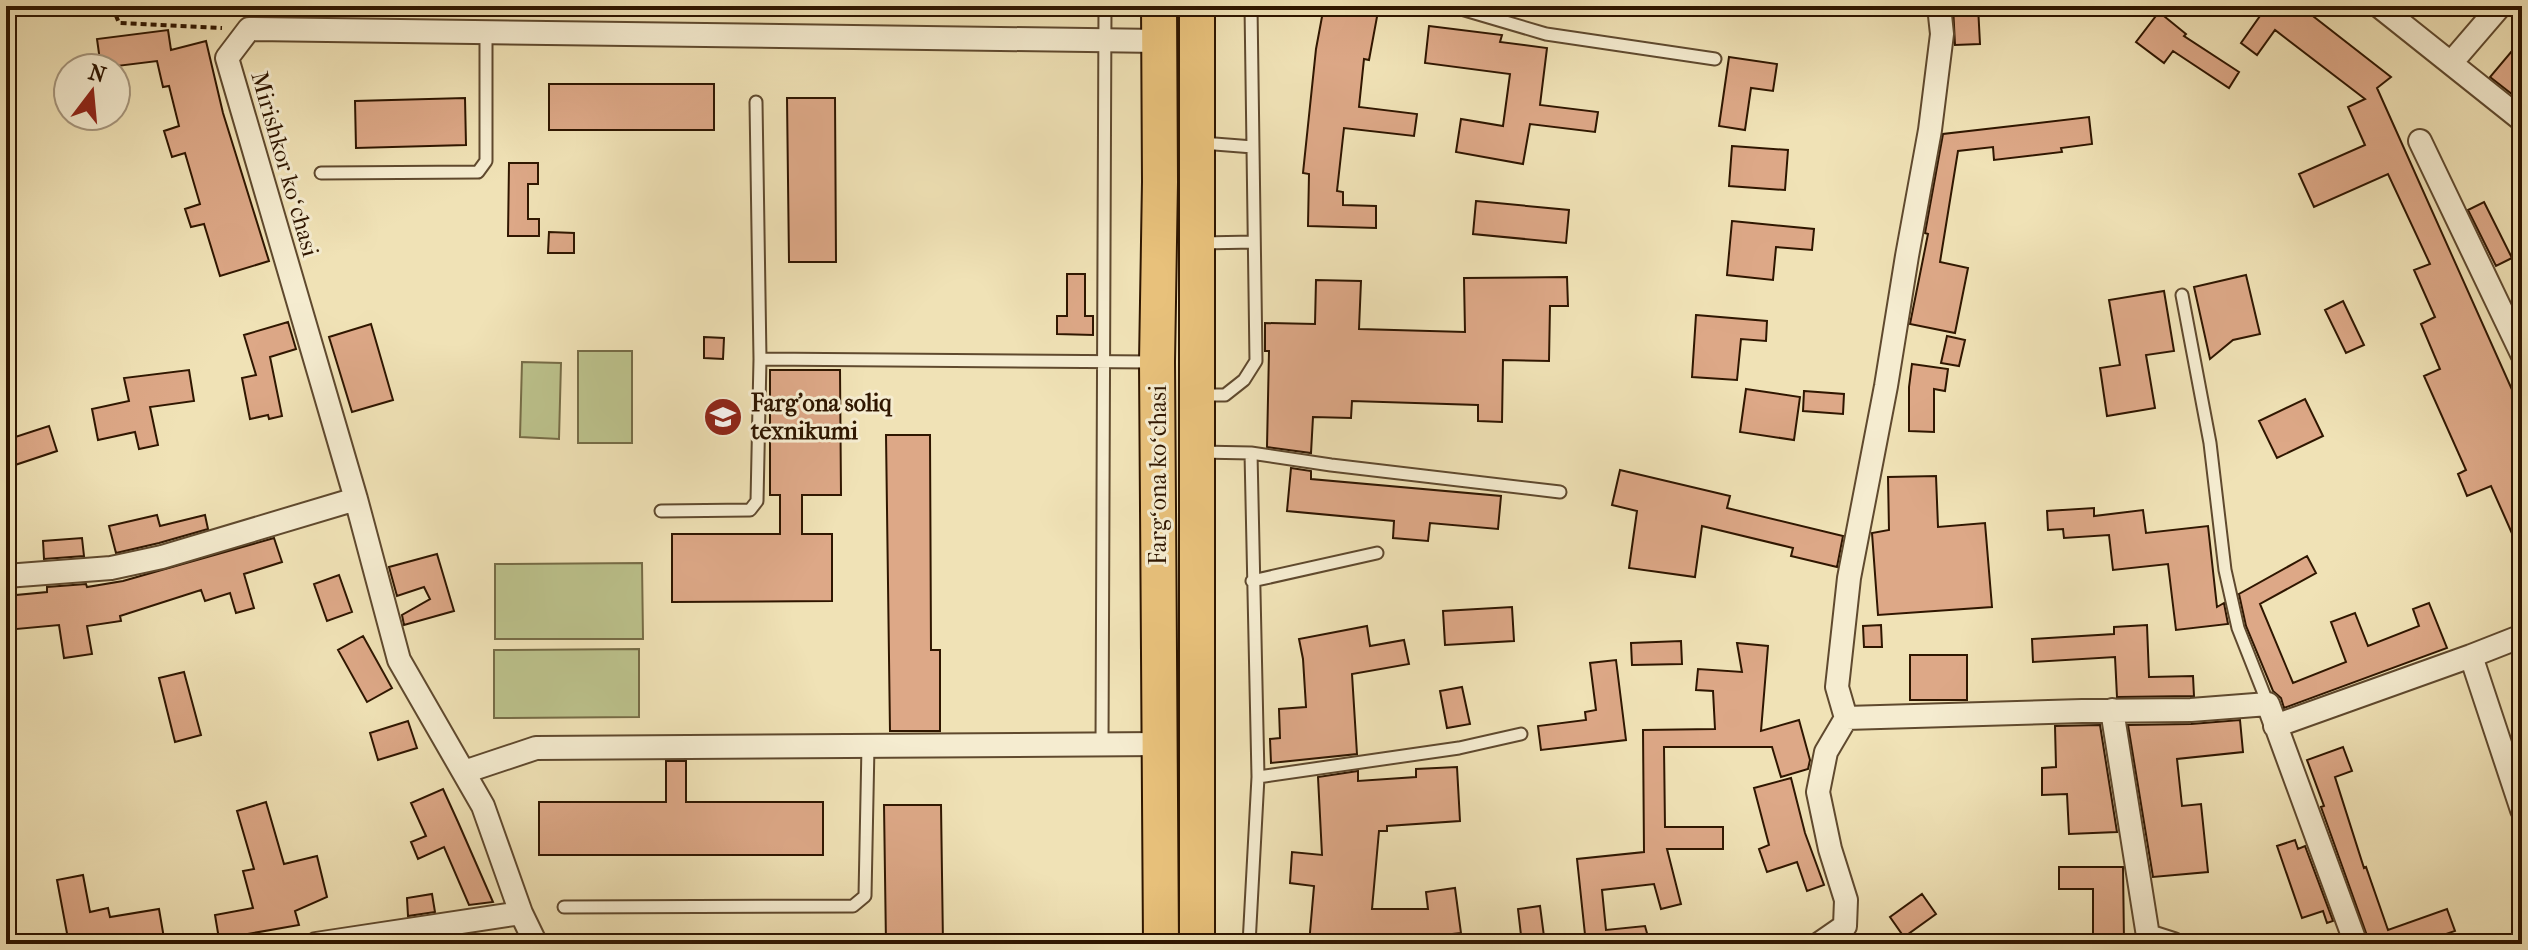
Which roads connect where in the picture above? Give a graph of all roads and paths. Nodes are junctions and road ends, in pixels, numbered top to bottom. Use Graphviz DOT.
graph roads {
  1 [pos="112,6"];
  2 [pos="1105,6"];
  3 [pos="1159,6"];
  4 [pos="1197,6"];
  5 [pos="1251,6"];
  6 [pos="1451,6"];
  7 [pos="1939,6"];
  8 [pos="2379,6"];
  9 [pos="2500,6"];
  10 [pos="249,29"];
  11 [pos="486,32"];
  12 [pos="1159,41"];
  13 [pos="1105,42"];
  14 [pos="1715,59"];
  15 [pos="2451,63"];
  16 [pos="756,102"];
  17 [pos="2522,120"];
  18 [pos="2420,141"];
  19 [pos="1197,143"];
  20 [pos="1253,147"];
  21 [pos="321,173"];
  22 [pos="1160,182"];
  23 [pos="1197,182"];
  24 [pos="1254,242"];
  25 [pos="1197,243"];
  26 [pos="2182,295"];
  27 [pos="2522,354"];
  28 [pos="760,359"];
  29 [pos="1103,361"];
  30 [pos="1157,362"];
  31 [pos="1196,395"];
  32 [pos="1196,452"];
  33 [pos="1251,453"];
  34 [pos="1560,492"];
  35 [pos="356,499"];
  36 [pos="661,511"];
  37 [pos="1377,553"];
  38 [pos="6,576"];
  39 [pos="1252,581"];
  40 [pos="2522,636"];
  41 [pos="2471,656"];
  42 [pos="2112,710"];
  43 [pos="2272,715"];
  44 [pos="1846,718"];
  45 [pos="1521,734"];
  46 [pos="1160,744"];
  47 [pos="1102,745"];
  48 [pos="868,746"];
  49 [pos="464,772"];
  50 [pos="1258,777"];
  51 [pos="2522,810"];
  52 [pos="564,907"];
  53 [pos="521,913"];
  54 [pos="316,944"];
  55 [pos="536,944"];
  56 [pos="1161,944"];
  57 [pos="1197,944"];
  58 [pos="1249,944"];
  59 [pos="1819,944"];
  60 [pos="2173,944"];
  61 [pos="2356,944"];
  1 -- 10 [label="path"];
  2 -- 13 [label="lane"];
  3 -- 12 [label="main road, Fargʻona koʻchasi"];
  4 -- 19 [label="main road, Fargʻona koʻchasi"];
  5 -- 20 [label="lane"];
  6 -- 14 [label="lane"];
  7 -- 44 [label="street"];
  8 -- 15 [label="street"];
  9 -- 15 [label="street"];
  10 -- 11 [label="street"];
  10 -- 35 [label="street, Mirishkor koʻchasi"];
  11 -- 13 [label="street"];
  11 -- 21 [label="lane"];
  12 -- 13 [label="street"];
  12 -- 22 [label="main road, Fargʻona koʻchasi"];
  13 -- 29 [label="lane"];
  15 -- 17 [label="street"];
  16 -- 28 [label="lane"];
  18 -- 27 [label="street"];
  19 -- 20 [label="lane"];
  19 -- 23 [label="main road, Fargʻona koʻchasi"];
  20 -- 24 [label="lane"];
  22 -- 23 [label="main road"];
  22 -- 30 [label="main road, Fargʻona koʻchasi"];
  23 -- 25 [label="main road, Fargʻona koʻchasi"];
  24 -- 25 [label="lane"];
  24 -- 31 [label="lane"];
  25 -- 31 [label="main road, Fargʻona koʻchasi"];
  26 -- 43 [label="lane"];
  28 -- 29 [label="lane"];
  28 -- 36 [label="lane"];
  29 -- 30 [label="lane"];
  29 -- 47 [label="lane"];
  30 -- 46 [label="main road, Fargʻona koʻchasi"];
  31 -- 32 [label="main road, Fargʻona koʻchasi"];
  32 -- 33 [label="lane"];
  32 -- 57 [label="main road, Fargʻona koʻchasi"];
  33 -- 34 [label="lane"];
  33 -- 39 [label="lane"];
  35 -- 38 [label="street"];
  35 -- 49 [label="street, Mirishkor koʻchasi"];
  37 -- 39 [label="lane"];
  39 -- 50 [label="lane"];
  40 -- 41 [label="street"];
  41 -- 43 [label="street"];
  41 -- 51 [label="street"];
  42 -- 43 [label="street"];
  42 -- 44 [label="street"];
  42 -- 60 [label="street"];
  43 -- 61 [label="street"];
  44 -- 59 [label="street"];
  45 -- 50 [label="lane"];
  46 -- 47 [label="street"];
  46 -- 56 [label="main road, Fargʻona koʻchasi"];
  47 -- 48 [label="street"];
  48 -- 49 [label="street"];
  48 -- 52 [label="lane"];
  49 -- 53 [label="street, Mirishkor koʻchasi"];
  50 -- 58 [label="lane"];
  53 -- 54 [label="street"];
  53 -- 55 [label="street, Mirishkor koʻchasi"];
}
